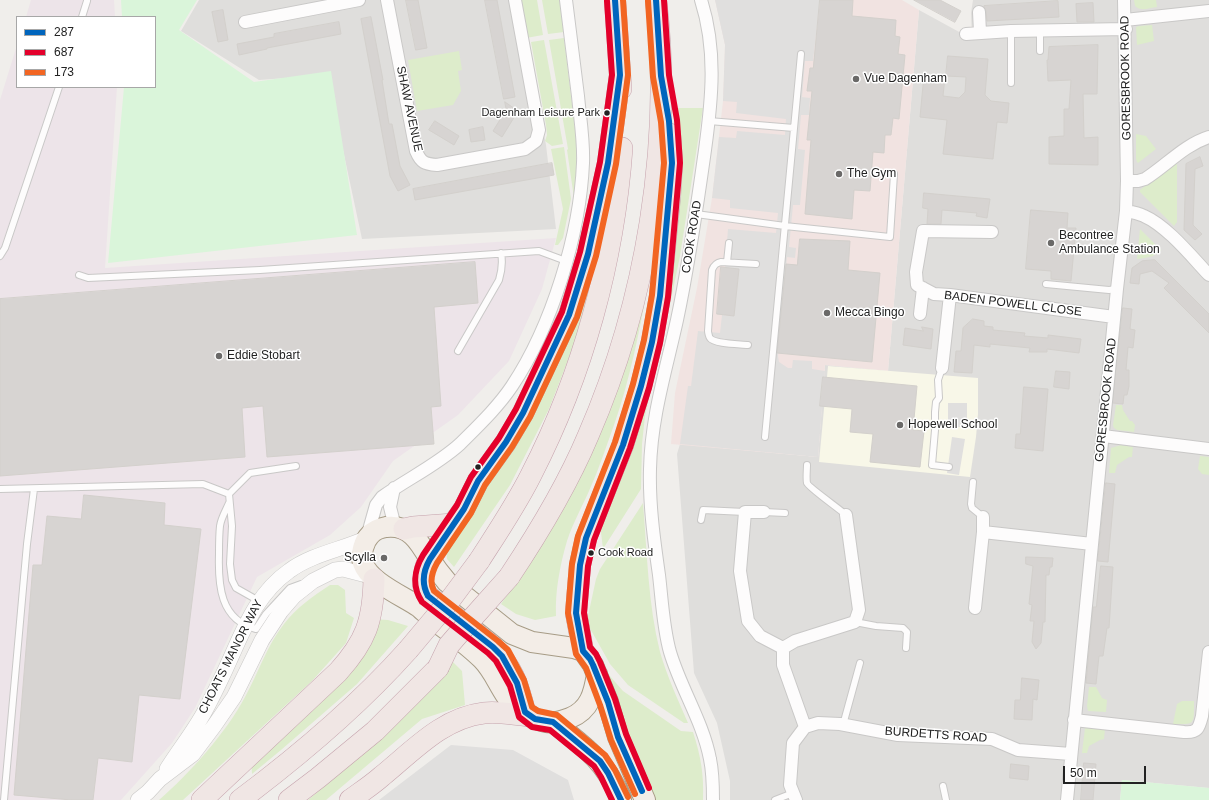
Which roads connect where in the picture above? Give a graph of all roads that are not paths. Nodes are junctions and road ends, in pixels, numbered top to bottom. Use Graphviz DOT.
graph roads {
  1 [pos="359,0"];
  2 [pos="387,0"];
  3 [pos="515,0"];
  4 [pos="566,0"];
  5 [pos="615,0"];
  6 [pos="656,0"];
  7 [pos="701,0"];
  8 [pos="1124,0"];
  9 [pos="87,1"];
  10 [pos="1209,11"];
  11 [pos="979,12"];
  12 [pos="82,16"];
  13 [pos="246,22"];
  14 [pos="1125,24"];
  15 [pos="1040,30"];
  16 [pos="1011,31"];
  17 [pos="980,32"];
  18 [pos="966,34"];
  19 [pos="1040,51"];
  20 [pos="801,54"];
  21 [pos="620,75"];
  22 [pos="661,76"];
  23 [pos="1012,83"];
  24 [pos="59,88"];
  25 [pos="709,121"];
  26 [pos="794,128"];
  27 [pos="1209,137"];
  28 [pos="894,174"];
  29 [pos="1127,181"];
  30 [pos="1126,211"];
  31 [pos="696,214"];
  32 [pos="785,226"];
  33 [pos="992,232"];
  34 [pos="729,243"];
  35 [pos="501,253"];
  36 [pos="0,256"];
  37 [pos="566,261"];
  38 [pos="727,262"];
  39 [pos="756,264"];
  40 [pos="79,275"];
  41 [pos="1209,275"];
  42 [pos="1046,284"];
  43 [pos="923,288"];
  44 [pos="1117,289"];
  45 [pos="950,295"];
  46 [pos="920,314"];
  47 [pos="1114,317"];
  48 [pos="748,345"];
  49 [pos="458,351"];
  50 [pos="942,368"];
  51 [pos="1103,436"];
  52 [pos="765,437"];
  53 [pos="1209,449"];
  54 [pos="807,464"];
  55 [pos="296,466"];
  56 [pos="949,467"];
  57 [pos="973,482"];
  58 [pos="394,488"];
  59 [pos="0,489"];
  60 [pos="34,489"];
  61 [pos="229,494"];
  62 [pos="229,503"];
  63 [pos="745,512"];
  64 [pos="764,512"];
  65 [pos="785,513"];
  66 [pos="846,515"];
  67 [pos="983,517"];
  68 [pos="701,520"];
  69 [pos="453,524"];
  70 [pos="400,528"];
  71 [pos="983,532"];
  72 [pos="367,538"];
  73 [pos="1092,544"];
  74 [pos="430,559"];
  75 [pos="372,577"];
  76 [pos="313,581"];
  77 [pos="259,601"];
  78 [pos="976,608"];
  79 [pos="855,622"];
  80 [pos="245,626"];
  81 [pos="782,648"];
  82 [pos="906,648"];
  83 [pos="583,651"];
  84 [pos="1209,652"];
  85 [pos="860,663"];
  86 [pos="597,674"];
  87 [pos="527,714"];
  88 [pos="1074,720"];
  89 [pos="553,722"];
  90 [pos="843,725"];
  91 [pos="805,727"];
  92 [pos="1071,754"];
  93 [pos="160,779"];
  94 [pos="943,786"];
  95 [pos="794,796"];
  96 [pos="645,799"];
  97 [pos="4,800"];
  98 [pos="138,800"];
  99 [pos="202,800"];
  100 [pos="240,800"];
  101 [pos="289,800"];
  102 [pos="350,800"];
  103 [pos="621,800"];
  104 [pos="713,800"];
  105 [pos="775,800"];
  106 [pos="946,800"];
  107 [pos="1067,800"];
  1 -- 13 [label="street"];
  2 -- 3 [label="street, SHAW AVENUE"];
  4 -- 37 [label="street"];
  5 -- 21 [label="highway"];
  6 -- 22 [label="highway"];
  7 -- 25 [label="street, COOK ROAD"];
  8 -- 14 [label="street, GORESBROOK ROAD"];
  9 -- 12 [label="lane"];
  10 -- 14 [label="street"];
  11 -- 17 [label="street"];
  14 -- 15 [label="street"];
  14 -- 29 [label="street, GORESBROOK ROAD"];
  15 -- 16 [label="street"];
  15 -- 19 [label="lane"];
  16 -- 17 [label="street"];
  16 -- 23 [label="lane"];
  17 -- 18 [label="street"];
  20 -- 26 [label="lane"];
  21 -- 69 [label="highway"];
  21 -- 100 [label="highway, bridge"];
  22 -- 83 [label="highway"];
  22 -- 101 [label="highway, bridge"];
  24 -- 36 [label="lane"];
  25 -- 26 [label="lane"];
  25 -- 31 [label="street, COOK ROAD"];
  26 -- 32 [label="lane"];
  27 -- 29 [label="street"];
  28 -- 32 [label="lane"];
  29 -- 30 [label="street, GORESBROOK ROAD"];
  30 -- 41 [label="street"];
  30 -- 44 [label="street, GORESBROOK ROAD"];
  31 -- 32 [label="lane"];
  31 -- 104 [label="street, COOK ROAD"];
  32 -- 52 [label="lane"];
  33 -- 43 [label="street"];
  34 -- 38 [label="lane"];
  35 -- 37 [label="lane"];
  35 -- 40 [label="lane"];
  35 -- 49 [label="lane"];
  37 -- 58 [label="street"];
  38 -- 39 [label="lane"];
  38 -- 48 [label="lane"];
  42 -- 44 [label="lane"];
  43 -- 45 [label="street, BADEN POWELL CLOSE"];
  43 -- 46 [label="street"];
  44 -- 47 [label="street, GORESBROOK ROAD"];
  45 -- 47 [label="street, BADEN POWELL CLOSE"];
  45 -- 50 [label="street"];
  47 -- 51 [label="street, GORESBROOK ROAD"];
  50 -- 56 [label="lane"];
  51 -- 53 [label="street"];
  51 -- 73 [label="street, GORESBROOK ROAD"];
  54 -- 66 [label="lane"];
  55 -- 61 [label="lane"];
  57 -- 67 [label="lane"];
  58 -- 70 [label="street"];
  58 -- 72 [label="street"];
  59 -- 60 [label="lane"];
  60 -- 61 [label="lane"];
  60 -- 97 [label="lane"];
  61 -- 62 [label="lane"];
  62 -- 77 [label="lane"];
  62 -- 80 [label="lane"];
  63 -- 64 [label="street"];
  63 -- 68 [label="lane"];
  63 -- 81 [label="street"];
  64 -- 65 [label="lane"];
  66 -- 79 [label="street"];
  67 -- 71 [label="street"];
  69 -- 70 [label="highway"];
  69 -- 74 [label="highway"];
  70 -- 72 [label="main road"];
  70 -- 74 [label="main road"];
  71 -- 73 [label="street"];
  71 -- 78 [label="street"];
  72 -- 75 [label="main road"];
  72 -- 77 [label="street, CHOATS MANOR WAY"];
  73 -- 88 [label="street, GORESBROOK ROAD"];
  74 -- 83 [label="main road"];
  74 -- 87 [label="highway"];
  75 -- 76 [label="street, CHOATS MANOR WAY"];
  75 -- 87 [label="main road"];
  75 -- 99 [label="highway"];
  76 -- 80 [label="lane"];
  76 -- 93 [label="street, CHOATS MANOR WAY"];
  77 -- 80 [label="street, CHOATS MANOR WAY"];
  79 -- 81 [label="street"];
  79 -- 82 [label="lane"];
  80 -- 93 [label="street, CHOATS MANOR WAY"];
  81 -- 91 [label="street"];
  83 -- 86 [label="main road"];
  84 -- 88 [label="street"];
  85 -- 90 [label="lane"];
  86 -- 89 [label="main road"];
  86 -- 96 [label="main road"];
  87 -- 89 [label="main road"];
  87 -- 102 [label="highway"];
  88 -- 92 [label="street, GORESBROOK ROAD"];
  89 -- 103 [label="main road"];
  90 -- 91 [label="street, BURDETTS ROAD"];
  90 -- 92 [label="street, BURDETTS ROAD"];
  91 -- 95 [label="street"];
  92 -- 107 [label="street, GORESBROOK ROAD"];
  93 -- 98 [label="street, CHOATS MANOR WAY"];
  94 -- 106 [label="lane"];
  95 -- 105 [label="lane"];
}
